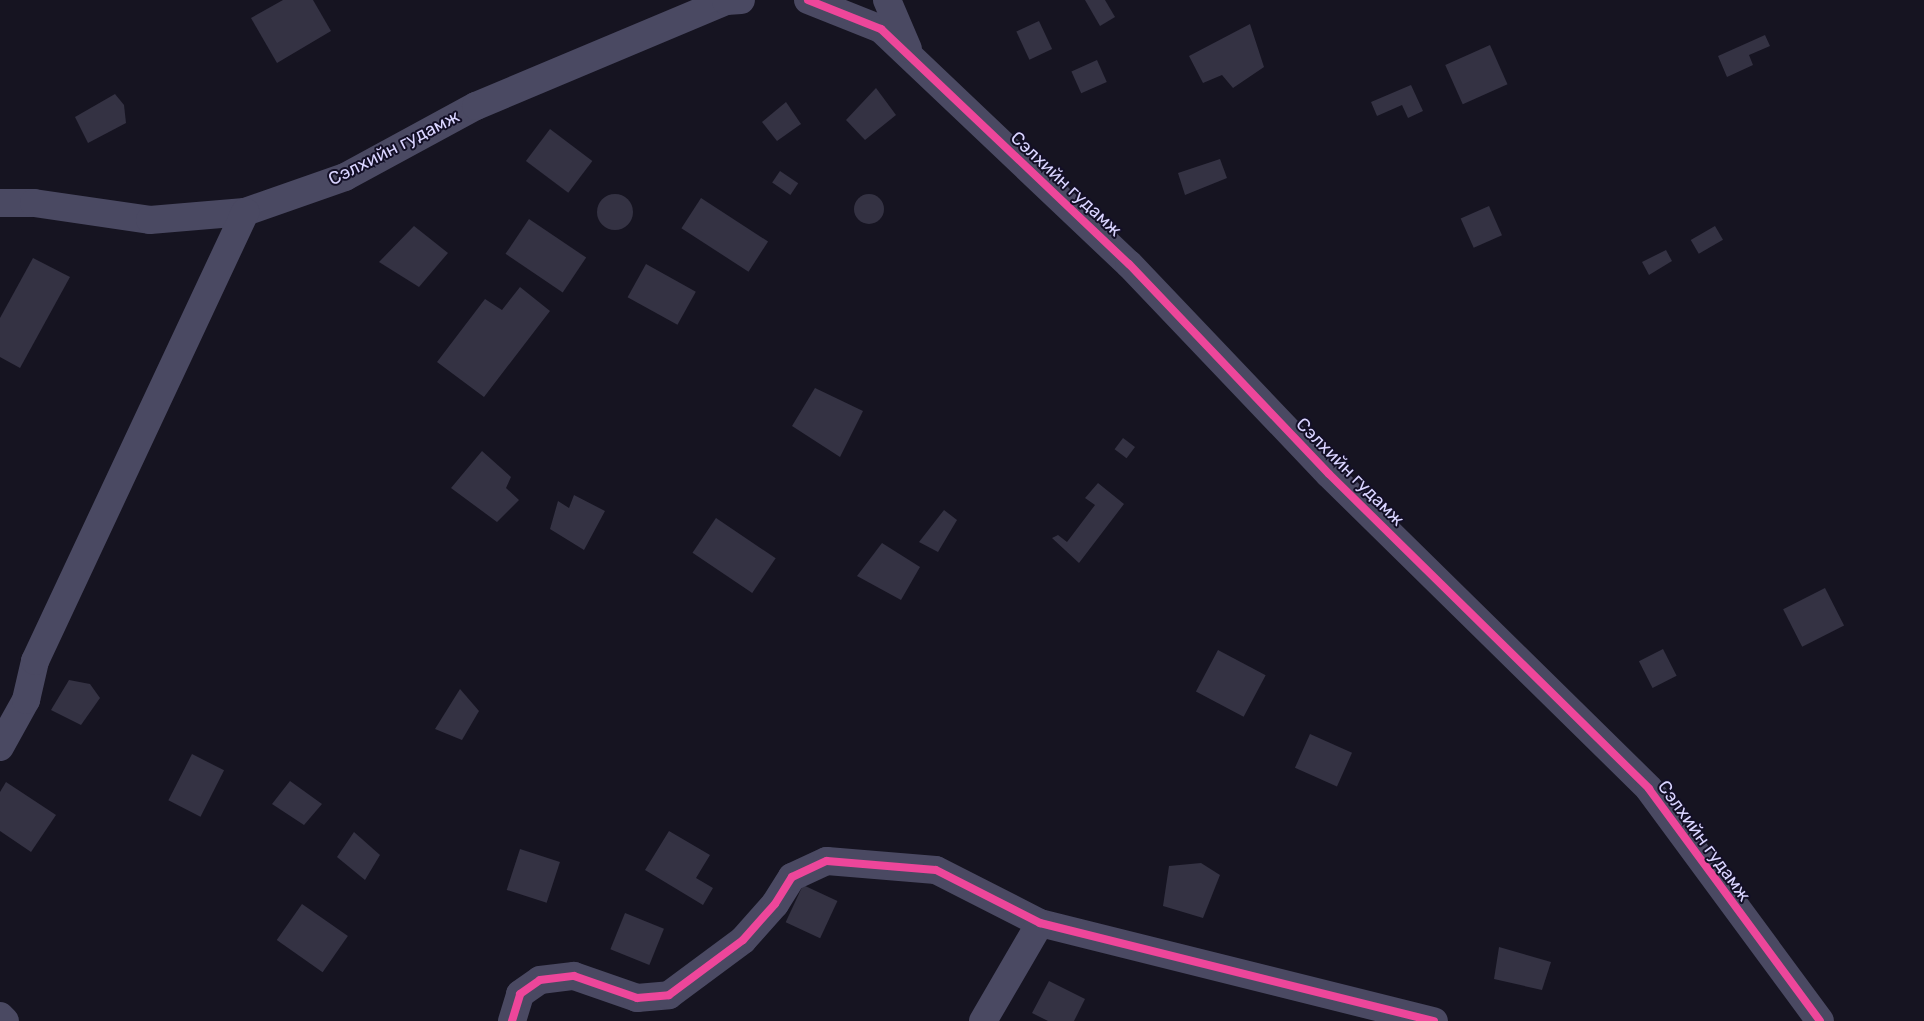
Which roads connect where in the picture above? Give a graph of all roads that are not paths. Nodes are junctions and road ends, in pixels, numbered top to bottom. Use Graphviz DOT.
graph roads {
  1 [pos="741,0"];
  2 [pos="808,0"];
  3 [pos="887,0"];
  4 [pos="912,60"];
  5 [pos="0,203"];
  6 [pos="245,212"];
  7 [pos="0,747"];
  8 [pos="1040,923"];
  9 [pos="0,1016"];
  10 [pos="5,1021"];
  11 [pos="512,1021"];
  12 [pos="983,1021"];
  13 [pos="1434,1021"];
  14 [pos="1820,1021"];
  1 -- 6 [label="street, Сэлхийн гудамж"];
  2 -- 4 [label="street, Сэлхийн гудамж"];
  3 -- 4 [label="street"];
  4 -- 14 [label="street, Сэлхийн гудамж"];
  5 -- 6 [label="street, Сэлхийн гудамж"];
  6 -- 7 [label="street"];
  8 -- 11 [label="street"];
  8 -- 12 [label="street"];
  8 -- 13 [label="street"];
  9 -- 10 [label="street"];
}
